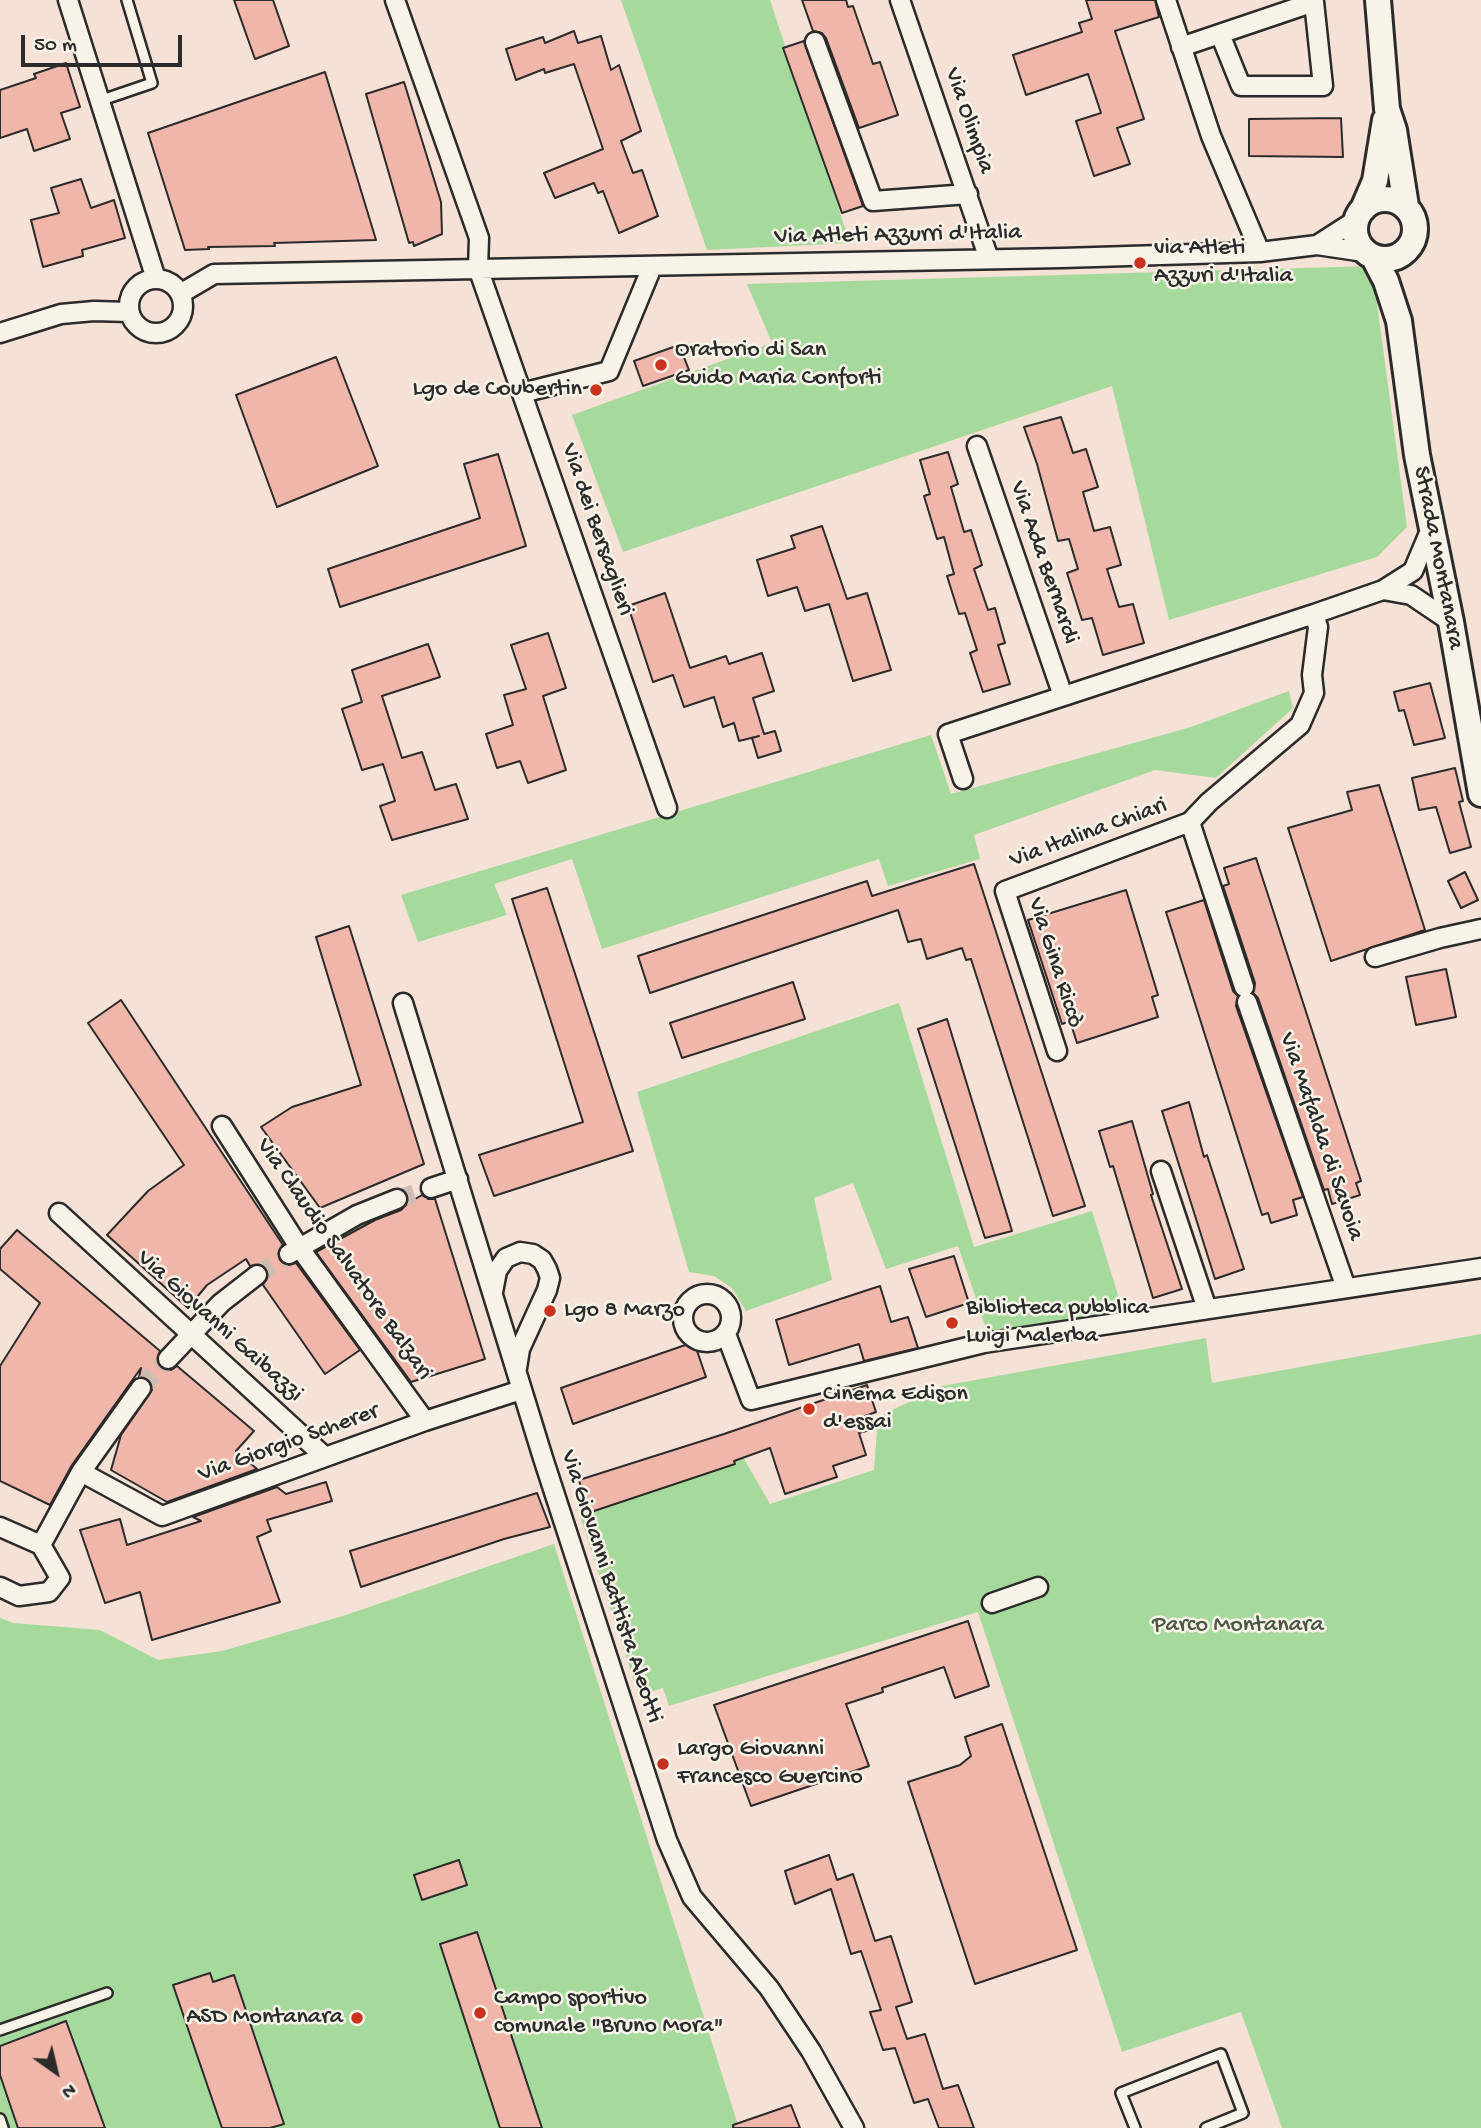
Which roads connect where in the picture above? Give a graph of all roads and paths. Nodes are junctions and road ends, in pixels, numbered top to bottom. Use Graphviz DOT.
graph roads {
  1 [pos="68,0"];
  2 [pos="127,0"];
  3 [pos="395,0"];
  4 [pos="900,0"];
  5 [pos="1166,0"];
  6 [pos="1378,0"];
  7 [pos="1220,34"];
  8 [pos="815,43"];
  9 [pos="1181,47"];
  10 [pos="99,101"];
  11 [pos="1387,109"];
  12 [pos="968,194"];
  13 [pos="1406,206"];
  14 [pos="1359,214"];
  15 [pos="1317,245"];
  16 [pos="1260,252"];
  17 [pos="1404,253"];
  18 [pos="1369,255"];
  19 [pos="989,259"];
  20 [pos="652,267"];
  21 [pos="478,268"];
  22 [pos="156,279"];
  23 [pos="180,294"];
  24 [pos="129,312"];
  25 [pos="1399,321"];
  26 [pos="0,333"];
  27 [pos="522,393"];
  28 [pos="977,446"];
  29 [pos="1432,526"];
  30 [pos="1413,571"];
  31 [pos="1442,577"];
  32 [pos="1383,590"];
  33 [pos="1411,595"];
  34 [pos="1314,614"];
  35 [pos="1451,622"];
  36 [pos="1063,696"];
  37 [pos="964,779"];
  38 [pos="1481,794"];
  39 [pos="667,808"];
  40 [pos="1190,822"];
  41 [pos="1005,891"];
  42 [pos="1481,929"];
  43 [pos="1375,957"];
  44 [pos="1245,995"];
  45 [pos="403,1003"];
  46 [pos="1057,1051"];
  47 [pos="222,1126"];
  48 [pos="1161,1171"];
  49 [pos="458,1180"];
  50 [pos="431,1188"];
  51 [pos="397,1199"];
  52 [pos="59,1213"];
  53 [pos="294,1250"];
  54 [pos="1481,1268"];
  55 [pos="257,1276"];
  56 [pos="1346,1288"];
  57 [pos="492,1295"];
  58 [pos="1207,1310"];
  59 [pos="192,1334"];
  60 [pos="726,1334"];
  61 [pos="168,1359"];
  62 [pos="516,1371"];
  63 [pos="141,1388"];
  64 [pos="522,1390"];
  65 [pos="425,1421"];
  66 [pos="324,1456"];
  67 [pos="81,1472"];
  68 [pos="0,1527"];
  69 [pos="41,1545"];
  70 [pos="0,1587"];
  71 [pos="1038,1587"];
  72 [pos="992,1603"];
  73 [pos="107,1993"];
  74 [pos="0,2030"];
  75 [pos="0,2119"];
  76 [pos="3,2128"];
  77 [pos="854,2128"];
  78 [pos="1135,2128"];
  79 [pos="1206,2128"];
  1 -- 10 [label="street"];
  2 -- 10 [label="lane"];
  3 -- 21 [label="street, Via dei Bersaglieri"];
  4 -- 12 [label="street, Via Olimpia"];
  5 -- 9 [label="street"];
  6 -- 11 [label="street"];
  7 -- 7 [label="street"];
  7 -- 9 [label="street"];
  8 -- 12 [label="street"];
  9 -- 16 [label="street"];
  10 -- 22 [label="street"];
  11 -- 13 [label="street"];
  11 -- 14 [label="street"];
  12 -- 19 [label="street, Via Olimpia"];
  13 -- 14 [label="street"];
  13 -- 17 [label="street"];
  14 -- 15 [label="street, Via Atleti Azzurri d'Italia"];
  14 -- 18 [label="street"];
  15 -- 16 [label="street, Via Atleti Azzurri d'Italia"];
  15 -- 18 [label="street, Via Atleti Azzurri d'Italia"];
  16 -- 19 [label="street, Via Atleti Azzurri d'Italia"];
  17 -- 18 [label="street"];
  17 -- 25 [label="street, Strada Montanara"];
  18 -- 25 [label="street, Strada Montanara"];
  19 -- 20 [label="street, Via Atleti Azzurri d'Italia"];
  20 -- 21 [label="street, Via Atleti Azzurri d'Italia"];
  20 -- 27 [label="street"];
  21 -- 23 [label="street, Via Atleti Azzurri d'Italia"];
  21 -- 27 [label="street, Via dei Bersaglieri"];
  22 -- 23 [label="street"];
  22 -- 24 [label="street"];
  23 -- 24 [label="street"];
  24 -- 26 [label="street"];
  25 -- 29 [label="street, Strada Montanara"];
  27 -- 39 [label="street, Via dei Bersaglieri"];
  28 -- 36 [label="street, Via Ada Bernardi"];
  29 -- 30 [label="street"];
  29 -- 31 [label="street, Strada Montanara"];
  30 -- 31 [label="street"];
  30 -- 32 [label="street"];
  31 -- 33 [label="street"];
  31 -- 35 [label="street, Strada Montanara"];
  32 -- 33 [label="street"];
  32 -- 34 [label="street"];
  33 -- 35 [label="street"];
  34 -- 36 [label="street"];
  34 -- 40 [label="street, Via Italina Chiari"];
  35 -- 38 [label="street, Strada Montanara"];
  36 -- 37 [label="street"];
  40 -- 41 [label="street, Via Italina Chiari"];
  40 -- 44 [label="street, Via Italina Chiari"];
  41 -- 46 [label="street, Via Gina Riccò"];
  42 -- 43 [label="street"];
  44 -- 56 [label="street, Via Mafalda di Savoia"];
  45 -- 49 [label="street, Via Giovanni Battista Aleotti"];
  47 -- 53 [label="street, Via Claudio Salvatore Balzari"];
  48 -- 58 [label="street"];
  49 -- 50 [label="street"];
  49 -- 57 [label="street, Via Giovanni Battista Aleotti"];
  51 -- 53 [label="street"];
  52 -- 59 [label="street, Via Giovanni Gaibazzi"];
  53 -- 65 [label="street, Via Claudio Salvatore Balzari"];
  54 -- 56 [label="street"];
  55 -- 59 [label="street"];
  56 -- 58 [label="street"];
  57 -- 62 [label="street, Via Giovanni Battista Aleotti"];
  57 -- 62 [label="street"];
  58 -- 60 [label="street"];
  59 -- 61 [label="street"];
  59 -- 66 [label="street, Via Giovanni Gaibazzi"];
  62 -- 64 [label="street, Via Giovanni Battista Aleotti"];
  63 -- 67 [label="street"];
  64 -- 65 [label="street, Via Giorgio Scherer"];
  64 -- 77 [label="street, Via Giovanni Battista Aleotti"];
  65 -- 66 [label="street, Via Giorgio Scherer"];
  66 -- 67 [label="street, Via Giorgio Scherer"];
  67 -- 69 [label="street"];
  68 -- 69 [label="street"];
  69 -- 70 [label="street"];
  71 -- 72 [label="street"];
  73 -- 74 [label="lane"];
  75 -- 76 [label="lane"];
  78 -- 79 [label="lane"];
}
